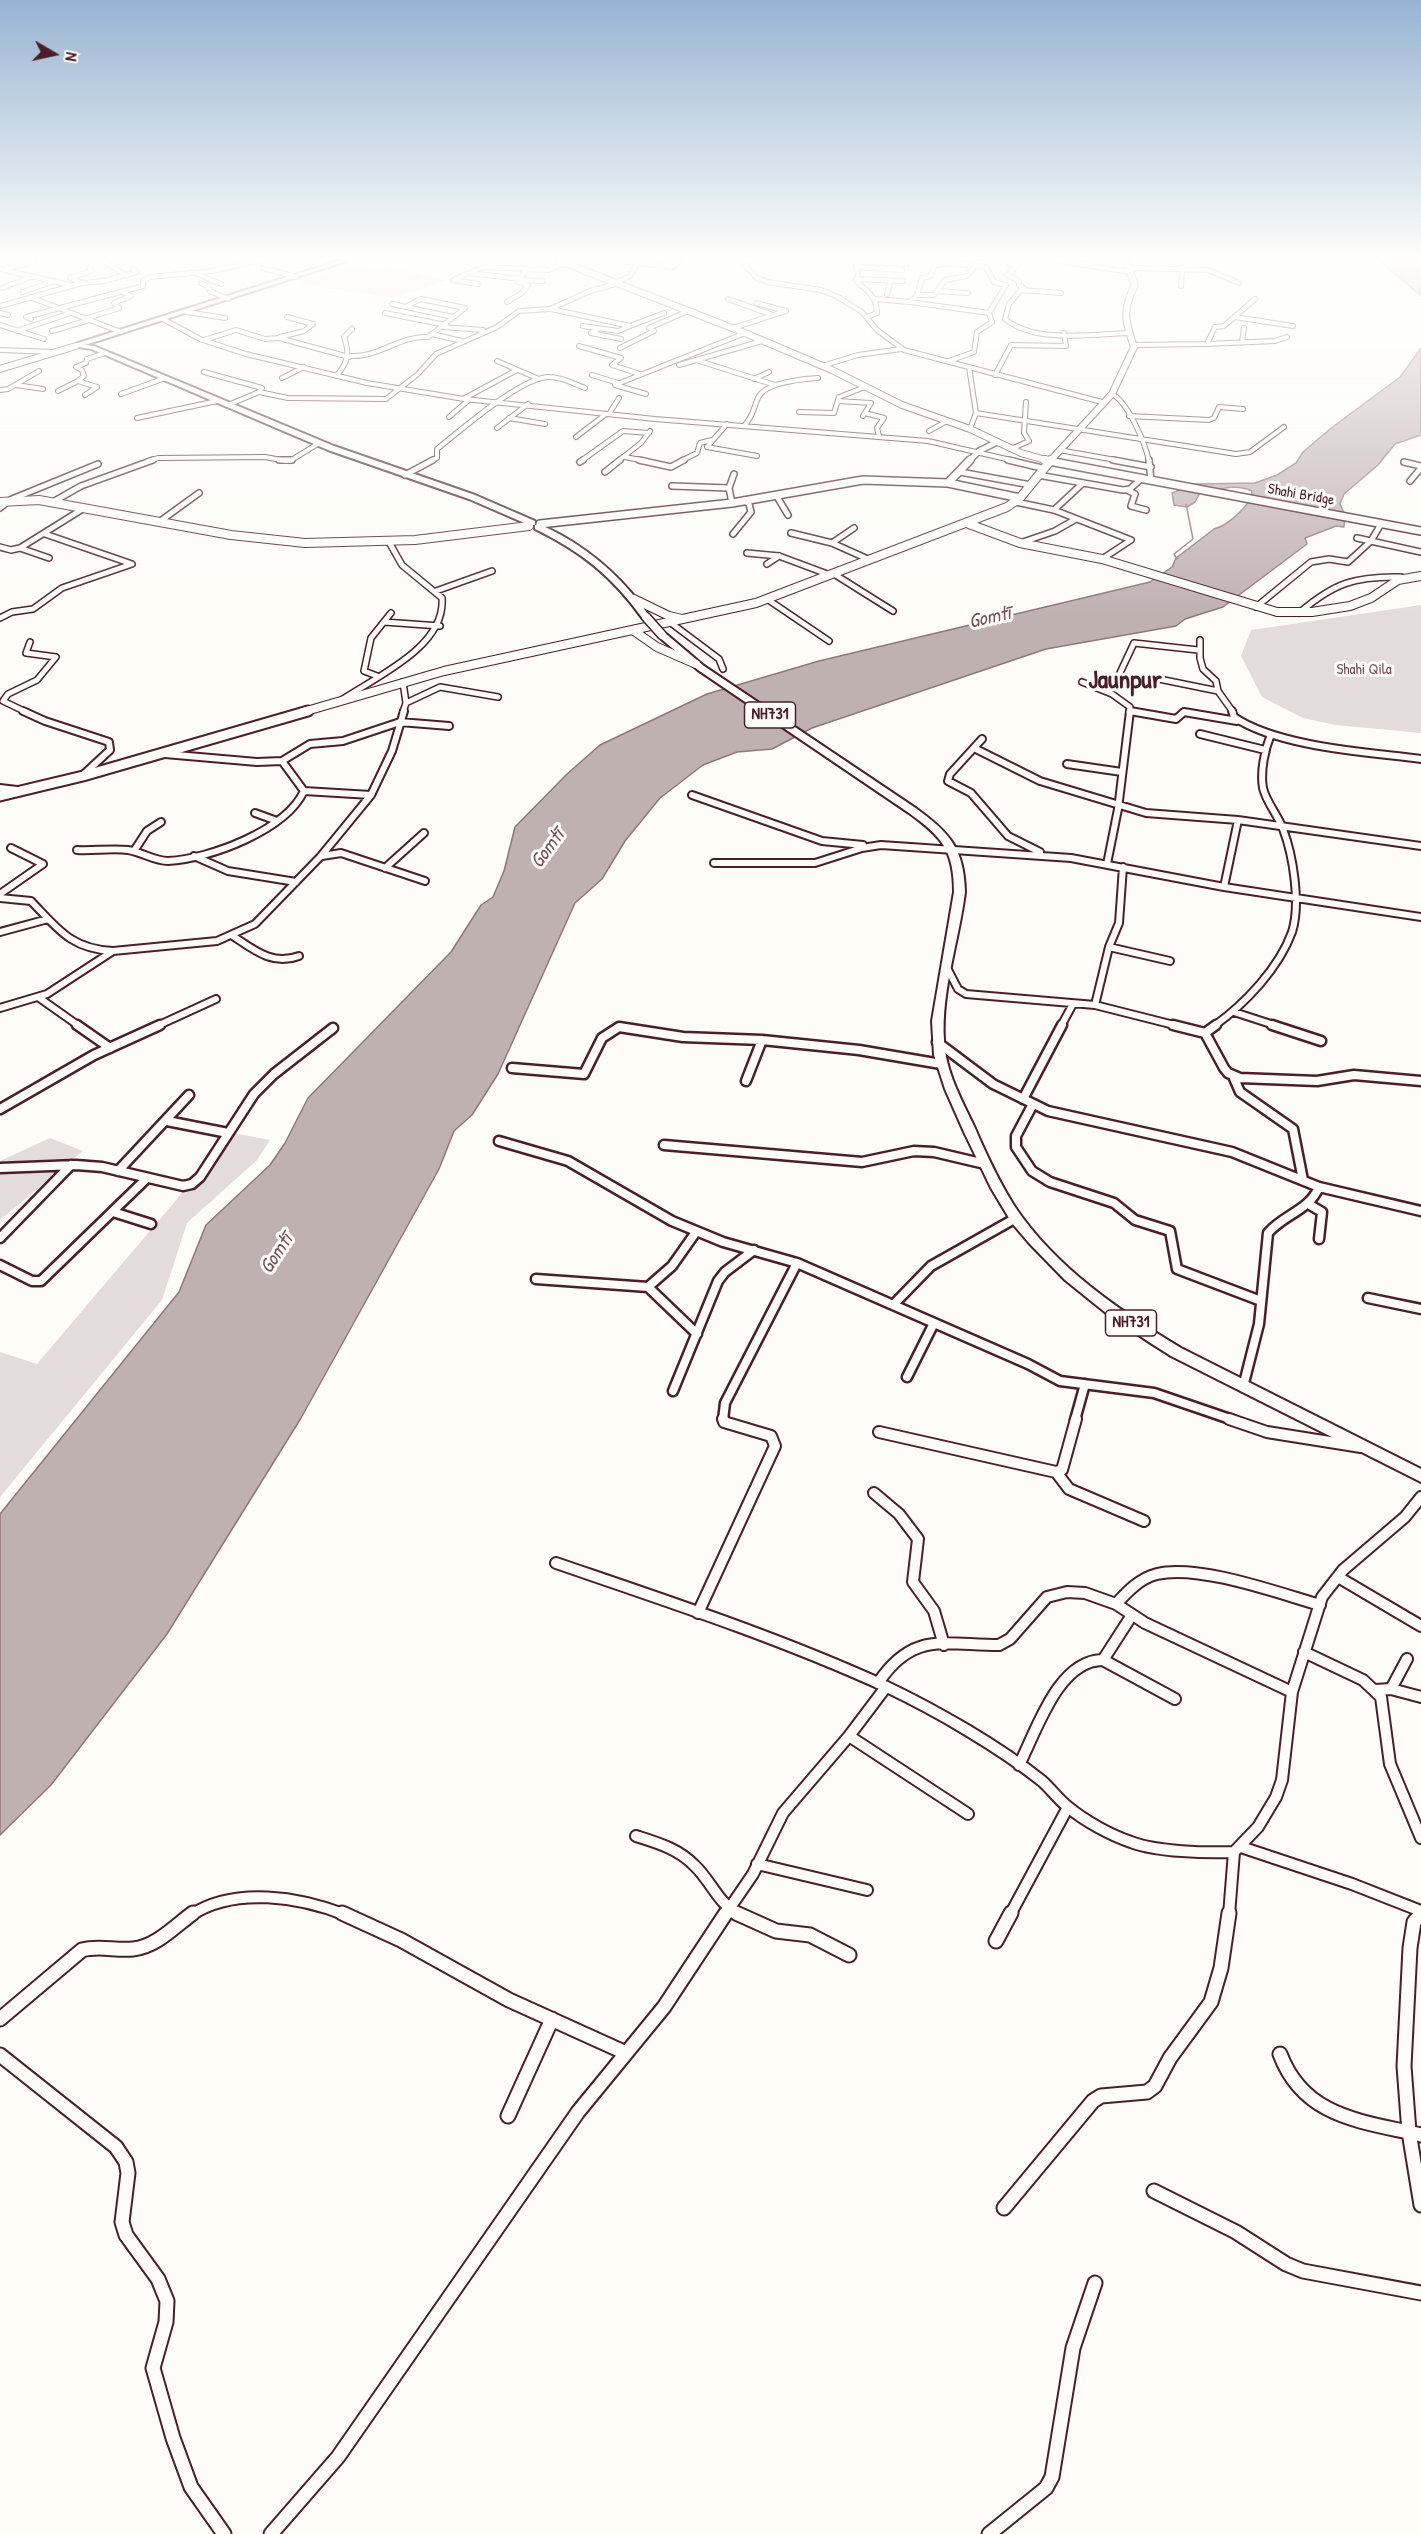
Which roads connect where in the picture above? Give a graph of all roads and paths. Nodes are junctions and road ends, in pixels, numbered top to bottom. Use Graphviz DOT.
graph roads {
  1 [pos="25,379"];
  2 [pos="162,379"];
  3 [pos="168,379"];
  4 [pos="230,379"];
  5 [pos="353,379"];
  6 [pos="411,379"];
  7 [pos="501,379"];
  8 [pos="539,379"];
  9 [pos="556,379"];
  10 [pos="605,379"];
  11 [pos="627,379"];
  12 [pos="754,379"];
  13 [pos="810,379"];
  14 [pos="849,379"];
  15 [pos="971,379"];
  16 [pos="1012,379"];
  17 [pos="1120,379"];
  18 [pos="78,381"];
  19 [pos="618,383"];
  20 [pos="15,385"];
  21 [pos="775,385"];
  22 [pos="865,387"];
  23 [pos="400,388"];
  24 [pos="585,388"];
  25 [pos="43,389"];
  26 [pos="0,390"];
  27 [pos="58,391"];
  28 [pos="259,392"];
  29 [pos="321,392"];
  30 [pos="121,394"];
  31 [pos="646,394"];
  32 [pos="1112,394"];
  33 [pos="85,395"];
  34 [pos="619,398"];
  35 [pos="314,399"];
  36 [pos="467,399"];
  37 [pos="218,401"];
  38 [pos="838,401"];
  39 [pos="501,402"];
  40 [pos="1026,402"];
  41 [pos="1102,402"];
  42 [pos="528,404"];
  43 [pos="228,405"];
  44 [pos="1243,409"];
  45 [pos="799,412"];
  46 [pos="976,413"];
  47 [pos="608,414"];
  48 [pos="1129,416"];
  49 [pos="449,417"];
  50 [pos="136,418"];
  51 [pos="509,418"];
  52 [pos="654,419"];
  53 [pos="947,421"];
  54 [pos="1027,421"];
  55 [pos="545,424"];
  56 [pos="727,424"];
  57 [pos="744,426"];
  58 [pos="1284,427"];
  59 [pos="497,428"];
  60 [pos="1079,428"];
  61 [pos="970,429"];
  62 [pos="929,431"];
  63 [pos="649,433"];
  64 [pos="879,436"];
  65 [pos="576,437"];
  66 [pos="1143,437"];
  67 [pos="711,440"];
  68 [pos="997,442"];
  69 [pos="319,443"];
  70 [pos="1011,449"];
  71 [pos="1059,450"];
  72 [pos="979,451"];
  73 [pos="757,456"];
  74 [pos="626,457"];
  75 [pos="1049,461"];
  76 [pos="580,462"];
  77 [pos="1404,462"];
  78 [pos="98,464"];
  79 [pos="1150,467"];
  80 [pos="1421,467"];
  81 [pos="1040,471"];
  82 [pos="605,472"];
  83 [pos="960,472"];
  84 [pos="734,474"];
  85 [pos="405,475"];
  86 [pos="1141,479"];
  87 [pos="1150,481"];
  88 [pos="1410,481"];
  89 [pos="948,483"];
  90 [pos="1083,483"];
  91 [pos="1031,485"];
  92 [pos="672,486"];
  93 [pos="729,488"];
  94 [pos="1127,490"];
  95 [pos="199,493"];
  96 [pos="776,495"];
  97 [pos="0,497"];
  98 [pos="12,500"];
  99 [pos="744,500"];
  100 [pos="1018,500"];
  101 [pos="0,502"];
  102 [pos="51,503"];
  103 [pos="732,503"];
  104 [pos="0,507"];
  105 [pos="81,510"];
  106 [pos="1054,510"];
  107 [pos="1146,510"];
  108 [pos="788,514"];
  109 [pos="1076,519"];
  110 [pos="159,522"];
  111 [pos="969,524"];
  112 [pos="1381,524"];
  113 [pos="535,525"];
  114 [pos="854,528"];
  115 [pos="1421,531"];
  116 [pos="791,533"];
  117 [pos="45,534"];
  118 [pos="733,534"];
  119 [pos="1357,538"];
  120 [pos="1371,541"];
  121 [pos="389,542"];
  122 [pos="832,543"];
  123 [pos="1020,543"];
  124 [pos="0,547"];
  125 [pos="20,548"];
  126 [pos="1421,552"];
  127 [pos="747,553"];
  128 [pos="778,556"];
  129 [pos="49,558"];
  130 [pos="1102,559"];
  131 [pos="870,560"];
  132 [pos="767,564"];
  133 [pos="492,571"];
  134 [pos="832,575"];
  135 [pos="1421,576"];
  136 [pos="1401,577"];
  137 [pos="436,591"];
  138 [pos="634,599"];
  139 [pos="767,599"];
  140 [pos="1256,607"];
  141 [pos="893,611"];
  142 [pos="391,613"];
  143 [pos="1299,613"];
  144 [pos="0,618"];
  145 [pos="689,620"];
  146 [pos="384,622"];
  147 [pos="671,623"];
  148 [pos="440,626"];
  149 [pos="634,631"];
  150 [pos="1200,640"];
  151 [pos="829,641"];
  152 [pos="30,642"];
  153 [pos="1198,650"];
  154 [pos="698,666"];
  155 [pos="723,669"];
  156 [pos="1119,675"];
  157 [pos="377,676"];
  158 [pos="1159,679"];
  159 [pos="403,682"];
  160 [pos="1082,682"];
  161 [pos="1218,691"];
  162 [pos="498,697"];
  163 [pos="2,702"];
  164 [pos="337,703"];
  165 [pos="406,703"];
  166 [pos="1130,711"];
  167 [pos="1238,721"];
  168 [pos="400,722"];
  169 [pos="449,726"];
  170 [pos="1200,734"];
  171 [pos="1271,734"];
  172 [pos="982,739"];
  173 [pos="974,748"];
  174 [pos="1265,750"];
  175 [pos="159,753"];
  176 [pos="1421,759"];
  177 [pos="282,761"];
  178 [pos="1067,764"];
  179 [pos="1122,772"];
  180 [pos="83,776"];
  181 [pos="0,788"];
  182 [pos="21,791"];
  183 [pos="304,791"];
  184 [pos="371,795"];
  185 [pos="692,795"];
  186 [pos="0,796"];
  187 [pos="1118,803"];
  188 [pos="255,813"];
  189 [pos="1238,820"];
  190 [pos="277,821"];
  191 [pos="161,822"];
  192 [pos="1283,828"];
  193 [pos="424,833"];
  194 [pos="870,846"];
  195 [pos="1421,846"];
  196 [pos="11,848"];
  197 [pos="77,850"];
  198 [pos="954,850"];
  199 [pos="134,851"];
  200 [pos="1046,855"];
  201 [pos="194,856"];
  202 [pos="321,856"];
  203 [pos="714,863"];
  204 [pos="1107,864"];
  205 [pos="1123,867"];
  206 [pos="385,868"];
  207 [pos="425,881"];
  208 [pos="296,882"];
  209 [pos="1224,887"];
  210 [pos="0,894"];
  211 [pos="0,898"];
  212 [pos="1295,899"];
  213 [pos="1421,917"];
  214 [pos="48,919"];
  215 [pos="0,932"];
  216 [pos="233,936"];
  217 [pos="1109,947"];
  218 [pos="112,951"];
  219 [pos="299,956"];
  220 [pos="1170,961"];
  221 [pos="945,964"];
  222 [pos="38,997"];
  223 [pos="216,999"];
  224 [pos="1073,1004"];
  225 [pos="1095,1005"];
  226 [pos="0,1008"];
  227 [pos="1234,1012"];
  228 [pos="333,1028"];
  229 [pos="1205,1033"];
  230 [pos="762,1040"];
  231 [pos="1320,1041"];
  232 [pos="937,1042"];
  233 [pos="110,1048"];
  234 [pos="941,1064"];
  235 [pos="512,1068"];
  236 [pos="1233,1076"];
  237 [pos="746,1081"];
  238 [pos="1421,1081"];
  239 [pos="189,1095"];
  240 [pos="1023,1099"];
  241 [pos="1033,1104"];
  242 [pos="0,1109"];
  243 [pos="167,1120"];
  244 [pos="228,1133"];
  245 [pos="499,1141"];
  246 [pos="664,1145"];
  247 [pos="985,1164"];
  248 [pos="71,1165"];
  249 [pos="0,1168"];
  250 [pos="118,1171"];
  251 [pos="147,1178"];
  252 [pos="1303,1180"];
  253 [pos="1319,1187"];
  254 [pos="1310,1205"];
  255 [pos="1421,1211"];
  256 [pos="113,1212"];
  257 [pos="1016,1218"];
  258 [pos="151,1224"];
  259 [pos="696,1232"];
  260 [pos="0,1238"];
  261 [pos="1319,1239"];
  262 [pos="754,1250"];
  263 [pos="797,1263"];
  264 [pos="0,1265"];
  265 [pos="536,1279"];
  266 [pos="648,1287"];
  267 [pos="1368,1298"];
  268 [pos="1261,1301"];
  269 [pos="893,1305"];
  270 [pos="1421,1309"];
  271 [pos="934,1323"];
  272 [pos="697,1334"];
  273 [pos="907,1377"];
  274 [pos="1085,1384"];
  275 [pos="1244,1387"];
  276 [pos="674,1391"];
  277 [pos="879,1432"];
  278 [pos="1368,1448"];
  279 [pos="1417,1470"];
  280 [pos="1056,1472"];
  281 [pos="874,1493"];
  282 [pos="1421,1497"];
  283 [pos="1144,1521"];
  284 [pos="556,1563"];
  285 [pos="1338,1576"];
  286 [pos="1116,1604"];
  287 [pos="1320,1605"];
  288 [pos="698,1613"];
  289 [pos="1132,1615"];
  290 [pos="1421,1626"];
  291 [pos="944,1645"];
  292 [pos="1304,1652"];
  293 [pos="1407,1659"];
  294 [pos="1103,1660"];
  295 [pos="882,1685"];
  296 [pos="1391,1689"];
  297 [pos="1375,1690"];
  298 [pos="1292,1692"];
  299 [pos="1421,1697"];
  300 [pos="1175,1699"];
  301 [pos="849,1736"];
  302 [pos="1019,1765"];
  303 [pos="1068,1807"];
  304 [pos="968,1814"];
  305 [pos="636,1836"];
  306 [pos="1421,1838"];
  307 [pos="1237,1850"];
  308 [pos="757,1864"];
  309 [pos="867,1890"];
  310 [pos="729,1910"];
  311 [pos="1421,1913"];
  312 [pos="996,1941"];
  313 [pos="849,1955"];
  314 [pos="0,2019"];
  315 [pos="552,2019"];
  316 [pos="626,2053"];
  317 [pos="1280,2054"];
  318 [pos="0,2055"];
  319 [pos="508,2116"];
  320 [pos="1415,2133"];
  321 [pos="1154,2192"];
  322 [pos="1421,2205"];
  323 [pos="1004,2208"];
  324 [pos="1095,2283"];
  325 [pos="1421,2293"];
  326 [pos="224,2534"];
  327 [pos="271,2534"];
  328 [pos="989,2534"];
  1 -- 20 [label="street"];
  2 -- 30 [label="street"];
  3 -- 37 [label="highway, NH731"];
  4 -- 28 [label="street"];
  5 -- 23 [label="street"];
  6 -- 23 [label="street"];
  7 -- 36 [label="street"];
  8 -- 39 [label="street"];
  9 -- 24 [label="street"];
  10 -- 19 [label="street"];
  11 -- 19 [label="street"];
  12 -- 21 [label="street"];
  13 -- 21 [label="street"];
  14 -- 22 [label="main road"];
  15 -- 46 [label="street"];
  16 -- 41 [label="street"];
  17 -- 32 [label="main road"];
  18 -- 27 [label="street"];
  18 -- 33 [label="street"];
  19 -- 31 [label="street"];
  20 -- 25 [label="street"];
  20 -- 26 [label="street"];
  21 -- 57 [label="street"];
  22 -- 38 [label="street"];
  22 -- 53 [label="main road"];
  23 -- 35 [label="street"];
  23 -- 36 [label="street"];
  28 -- 35 [label="street"];
  28 -- 43 [label="street"];
  29 -- 35 [label="street"];
  32 -- 41 [label="main road"];
  32 -- 48 [label="street"];
  34 -- 47 [label="street"];
  36 -- 39 [label="street"];
  36 -- 49 [label="street"];
  37 -- 43 [label="highway, NH731"];
  37 -- 50 [label="street"];
  38 -- 45 [label="street"];
  38 -- 64 [label="street"];
  39 -- 42 [label="street"];
  39 -- 85 [label="street"];
  40 -- 54 [label="street"];
  41 -- 60 [label="main road"];
  42 -- 47 [label="street"];
  42 -- 51 [label="street"];
  43 -- 69 [label="highway, NH731"];
  44 -- 48 [label="street"];
  46 -- 54 [label="street"];
  46 -- 61 [label="street"];
  47 -- 52 [label="street"];
  47 -- 65 [label="street"];
  48 -- 66 [label="street"];
  51 -- 55 [label="street"];
  51 -- 59 [label="street"];
  52 -- 56 [label="street"];
  52 -- 63 [label="street"];
  53 -- 61 [label="main road"];
  53 -- 62 [label="street"];
  54 -- 60 [label="street"];
  54 -- 70 [label="street"];
  56 -- 57 [label="street"];
  56 -- 67 [label="street"];
  57 -- 64 [label="street"];
  58 -- 66 [label="street"];
  60 -- 66 [label="street"];
  60 -- 71 [label="main road"];
  61 -- 68 [label="main road"];
  63 -- 74 [label="street"];
  63 -- 76 [label="street"];
  64 -- 72 [label="street"];
  66 -- 79 [label="street"];
  67 -- 73 [label="street"];
  67 -- 74 [label="street"];
  68 -- 70 [label="main road"];
  68 -- 72 [label="street"];
  69 -- 85 [label="highway, NH731"];
  69 -- 102 [label="street"];
  70 -- 75 [label="main road"];
  71 -- 75 [label="main road"];
  71 -- 79 [label="street"];
  72 -- 81 [label="street"];
  72 -- 83 [label="street"];
  74 -- 82 [label="street"];
  75 -- 81 [label="main road"];
  75 -- 86 [label="street, Shahi Bridge"];
  77 -- 80 [label="street"];
  78 -- 98 [label="street"];
  79 -- 87 [label="street"];
  80 -- 88 [label="street"];
  81 -- 90 [label="street"];
  81 -- 91 [label="main road"];
  83 -- 89 [label="street"];
  83 -- 91 [label="street"];
  84 -- 93 [label="street"];
  85 -- 113 [label="highway, NH731"];
  86 -- 87 [label="street, Shahi Bridge"];
  86 -- 94 [label="street"];
  87 -- 112 [label="street, Shahi Bridge"];
  89 -- 96 [label="street"];
  89 -- 100 [label="street"];
  90 -- 94 [label="street"];
  90 -- 106 [label="street"];
  91 -- 100 [label="main road"];
  92 -- 93 [label="street"];
  93 -- 103 [label="street"];
  94 -- 107 [label="street"];
  95 -- 110 [label="street"];
  96 -- 99 [label="street"];
  96 -- 108 [label="street"];
  97 -- 98 [label="street"];
  98 -- 101 [label="main road"];
  98 -- 102 [label="main road"];
  98 -- 104 [label="street"];
  99 -- 103 [label="street"];
  99 -- 118 [label="street"];
  100 -- 106 [label="street"];
  100 -- 111 [label="main road"];
  102 -- 105 [label="main road"];
  103 -- 113 [label="street"];
  105 -- 110 [label="main road"];
  105 -- 117 [label="street"];
  106 -- 109 [label="street"];
  109 -- 123 [label="street"];
  109 -- 130 [label="street"];
  110 -- 121 [label="main road"];
  111 -- 123 [label="main road"];
  111 -- 131 [label="main road"];
  112 -- 115 [label="street, Shahi Bridge"];
  112 -- 120 [label="street"];
  113 -- 121 [label="main road"];
  113 -- 138 [label="highway, NH731"];
  114 -- 122 [label="street"];
  116 -- 122 [label="street"];
  117 -- 125 [label="street"];
  117 -- 144 [label="street"];
  119 -- 120 [label="street"];
  120 -- 126 [label="street"];
  120 -- 140 [label="street"];
  121 -- 137 [label="street"];
  122 -- 131 [label="street"];
  123 -- 130 [label="main road"];
  124 -- 125 [label="street"];
  125 -- 129 [label="street"];
  127 -- 128 [label="street"];
  128 -- 132 [label="street"];
  128 -- 134 [label="street"];
  130 -- 140 [label="main road"];
  131 -- 134 [label="main road"];
  133 -- 137 [label="street"];
  134 -- 139 [label="main road"];
  134 -- 141 [label="street"];
  135 -- 136 [label="main road"];
  136 -- 143 [label="main road"];
  136 -- 143 [label="street"];
  137 -- 148 [label="street"];
  138 -- 145 [label="main road"];
  138 -- 154 [label="highway, NH731, bridge"];
  139 -- 145 [label="main road"];
  139 -- 151 [label="street"];
  140 -- 143 [label="main road"];
  142 -- 146 [label="street"];
  145 -- 147 [label="main road"];
  146 -- 148 [label="street"];
  146 -- 157 [label="street"];
  147 -- 149 [label="main road"];
  147 -- 155 [label="street"];
  148 -- 157 [label="street"];
  149 -- 154 [label="main road"];
  149 -- 159 [label="main road"];
  150 -- 153 [label="street"];
  152 -- 163 [label="street"];
  153 -- 156 [label="street"];
  153 -- 161 [label="street"];
  154 -- 198 [label="highway, NH731"];
  157 -- 164 [label="street"];
  158 -- 161 [label="street"];
  159 -- 164 [label="main road"];
  159 -- 165 [label="street"];
  160 -- 166 [label="street"];
  161 -- 167 [label="street"];
  162 -- 165 [label="street"];
  163 -- 180 [label="street"];
  164 -- 175 [label="main road"];
  165 -- 168 [label="street"];
  166 -- 167 [label="street"];
  166 -- 179 [label="street"];
  167 -- 171 [label="street"];
  168 -- 169 [label="street"];
  168 -- 177 [label="street"];
  168 -- 184 [label="street"];
  170 -- 174 [label="street"];
  171 -- 174 [label="street"];
  171 -- 176 [label="street"];
  172 -- 173 [label="street"];
  173 -- 187 [label="street"];
  173 -- 200 [label="street"];
  174 -- 192 [label="street"];
  175 -- 177 [label="street"];
  175 -- 180 [label="main road"];
  177 -- 183 [label="street"];
  178 -- 179 [label="street"];
  179 -- 187 [label="street"];
  180 -- 182 [label="main road"];
  181 -- 182 [label="street"];
  182 -- 186 [label="main road"];
  183 -- 184 [label="street"];
  183 -- 190 [label="street"];
  184 -- 202 [label="street"];
  185 -- 194 [label="street"];
  187 -- 189 [label="street"];
  187 -- 204 [label="street"];
  188 -- 190 [label="street"];
  189 -- 192 [label="street"];
  189 -- 209 [label="street"];
  190 -- 201 [label="street"];
  191 -- 199 [label="street"];
  192 -- 195 [label="street"];
  192 -- 212 [label="street"];
  193 -- 206 [label="street"];
  194 -- 198 [label="street"];
  194 -- 203 [label="street"];
  196 -- 210 [label="street"];
  197 -- 199 [label="street"];
  198 -- 200 [label="street"];
  198 -- 221 [label="highway, NH731"];
  199 -- 201 [label="street"];
  200 -- 204 [label="street"];
  201 -- 208 [label="street"];
  202 -- 206 [label="street"];
  202 -- 208 [label="street"];
  204 -- 205 [label="street"];
  205 -- 209 [label="street"];
  205 -- 217 [label="street"];
  206 -- 207 [label="street"];
  208 -- 216 [label="street"];
  209 -- 212 [label="street"];
  211 -- 214 [label="street"];
  212 -- 213 [label="street"];
  212 -- 227 [label="street"];
  214 -- 215 [label="street"];
  214 -- 218 [label="street"];
  216 -- 218 [label="street"];
  216 -- 219 [label="street"];
  217 -- 220 [label="street"];
  217 -- 225 [label="street"];
  218 -- 222 [label="street"];
  221 -- 224 [label="street"];
  221 -- 232 [label="highway, NH731"];
  222 -- 226 [label="street"];
  222 -- 233 [label="street"];
  223 -- 233 [label="street"];
  224 -- 225 [label="street"];
  224 -- 240 [label="street"];
  225 -- 229 [label="street"];
  227 -- 229 [label="street"];
  227 -- 231 [label="street"];
  228 -- 244 [label="street"];
  229 -- 236 [label="street"];
  230 -- 234 [label="street"];
  230 -- 235 [label="street"];
  230 -- 237 [label="street"];
  232 -- 234 [label="highway, NH731"];
  232 -- 240 [label="street"];
  233 -- 242 [label="street"];
  234 -- 247 [label="highway, NH731"];
  236 -- 238 [label="street"];
  236 -- 252 [label="street"];
  239 -- 243 [label="street"];
  240 -- 241 [label="street"];
  241 -- 252 [label="street"];
  241 -- 268 [label="street"];
  243 -- 244 [label="street"];
  243 -- 250 [label="street"];
  244 -- 251 [label="street"];
  245 -- 259 [label="street"];
  246 -- 247 [label="street"];
  247 -- 257 [label="highway, NH731"];
  248 -- 249 [label="street"];
  248 -- 250 [label="street"];
  248 -- 260 [label="street"];
  250 -- 251 [label="street"];
  251 -- 256 [label="street"];
  252 -- 253 [label="street"];
  253 -- 254 [label="street"];
  253 -- 255 [label="street"];
  254 -- 261 [label="street"];
  254 -- 268 [label="street"];
  256 -- 258 [label="street"];
  256 -- 264 [label="street"];
  257 -- 269 [label="street"];
  257 -- 275 [label="highway, NH731"];
  259 -- 262 [label="street"];
  259 -- 266 [label="street"];
  262 -- 263 [label="street"];
  262 -- 272 [label="street"];
  263 -- 269 [label="street"];
  263 -- 288 [label="street"];
  265 -- 266 [label="street"];
  266 -- 272 [label="street"];
  267 -- 270 [label="street"];
  268 -- 275 [label="street"];
  269 -- 271 [label="street"];
  271 -- 273 [label="street"];
  271 -- 274 [label="street"];
  272 -- 276 [label="street"];
  274 -- 278 [label="street"];
  274 -- 280 [label="street"];
  275 -- 278 [label="highway, NH731"];
  277 -- 280 [label="street"];
  278 -- 279 [label="highway, NH731"];
  280 -- 283 [label="street"];
  281 -- 291 [label="street"];
  282 -- 285 [label="street"];
  284 -- 288 [label="street"];
  285 -- 287 [label="street"];
  285 -- 290 [label="street"];
  286 -- 287 [label="street"];
  286 -- 289 [label="street"];
  286 -- 291 [label="street"];
  287 -- 292 [label="street"];
  288 -- 295 [label="street"];
  289 -- 294 [label="street"];
  289 -- 298 [label="street"];
  291 -- 295 [label="street"];
  292 -- 297 [label="street"];
  292 -- 298 [label="street"];
  293 -- 296 [label="street"];
  294 -- 300 [label="street"];
  294 -- 302 [label="street"];
  295 -- 301 [label="street"];
  295 -- 302 [label="street"];
  296 -- 297 [label="street"];
  296 -- 299 [label="street"];
  297 -- 306 [label="street"];
  298 -- 307 [label="street"];
  301 -- 304 [label="street"];
  301 -- 308 [label="street"];
  302 -- 303 [label="street"];
  303 -- 307 [label="street"];
  303 -- 312 [label="street"];
  305 -- 310 [label="street"];
  307 -- 311 [label="street"];
  307 -- 323 [label="street"];
  308 -- 309 [label="street"];
  308 -- 310 [label="street"];
  310 -- 313 [label="street"];
  310 -- 316 [label="street"];
  311 -- 320 [label="street"];
  314 -- 315 [label="street"];
  315 -- 316 [label="street"];
  315 -- 319 [label="street"];
  316 -- 327 [label="street"];
  317 -- 320 [label="street"];
  318 -- 326 [label="street"];
  320 -- 322 [label="street"];
  321 -- 325 [label="street"];
  324 -- 328 [label="street"];
}
